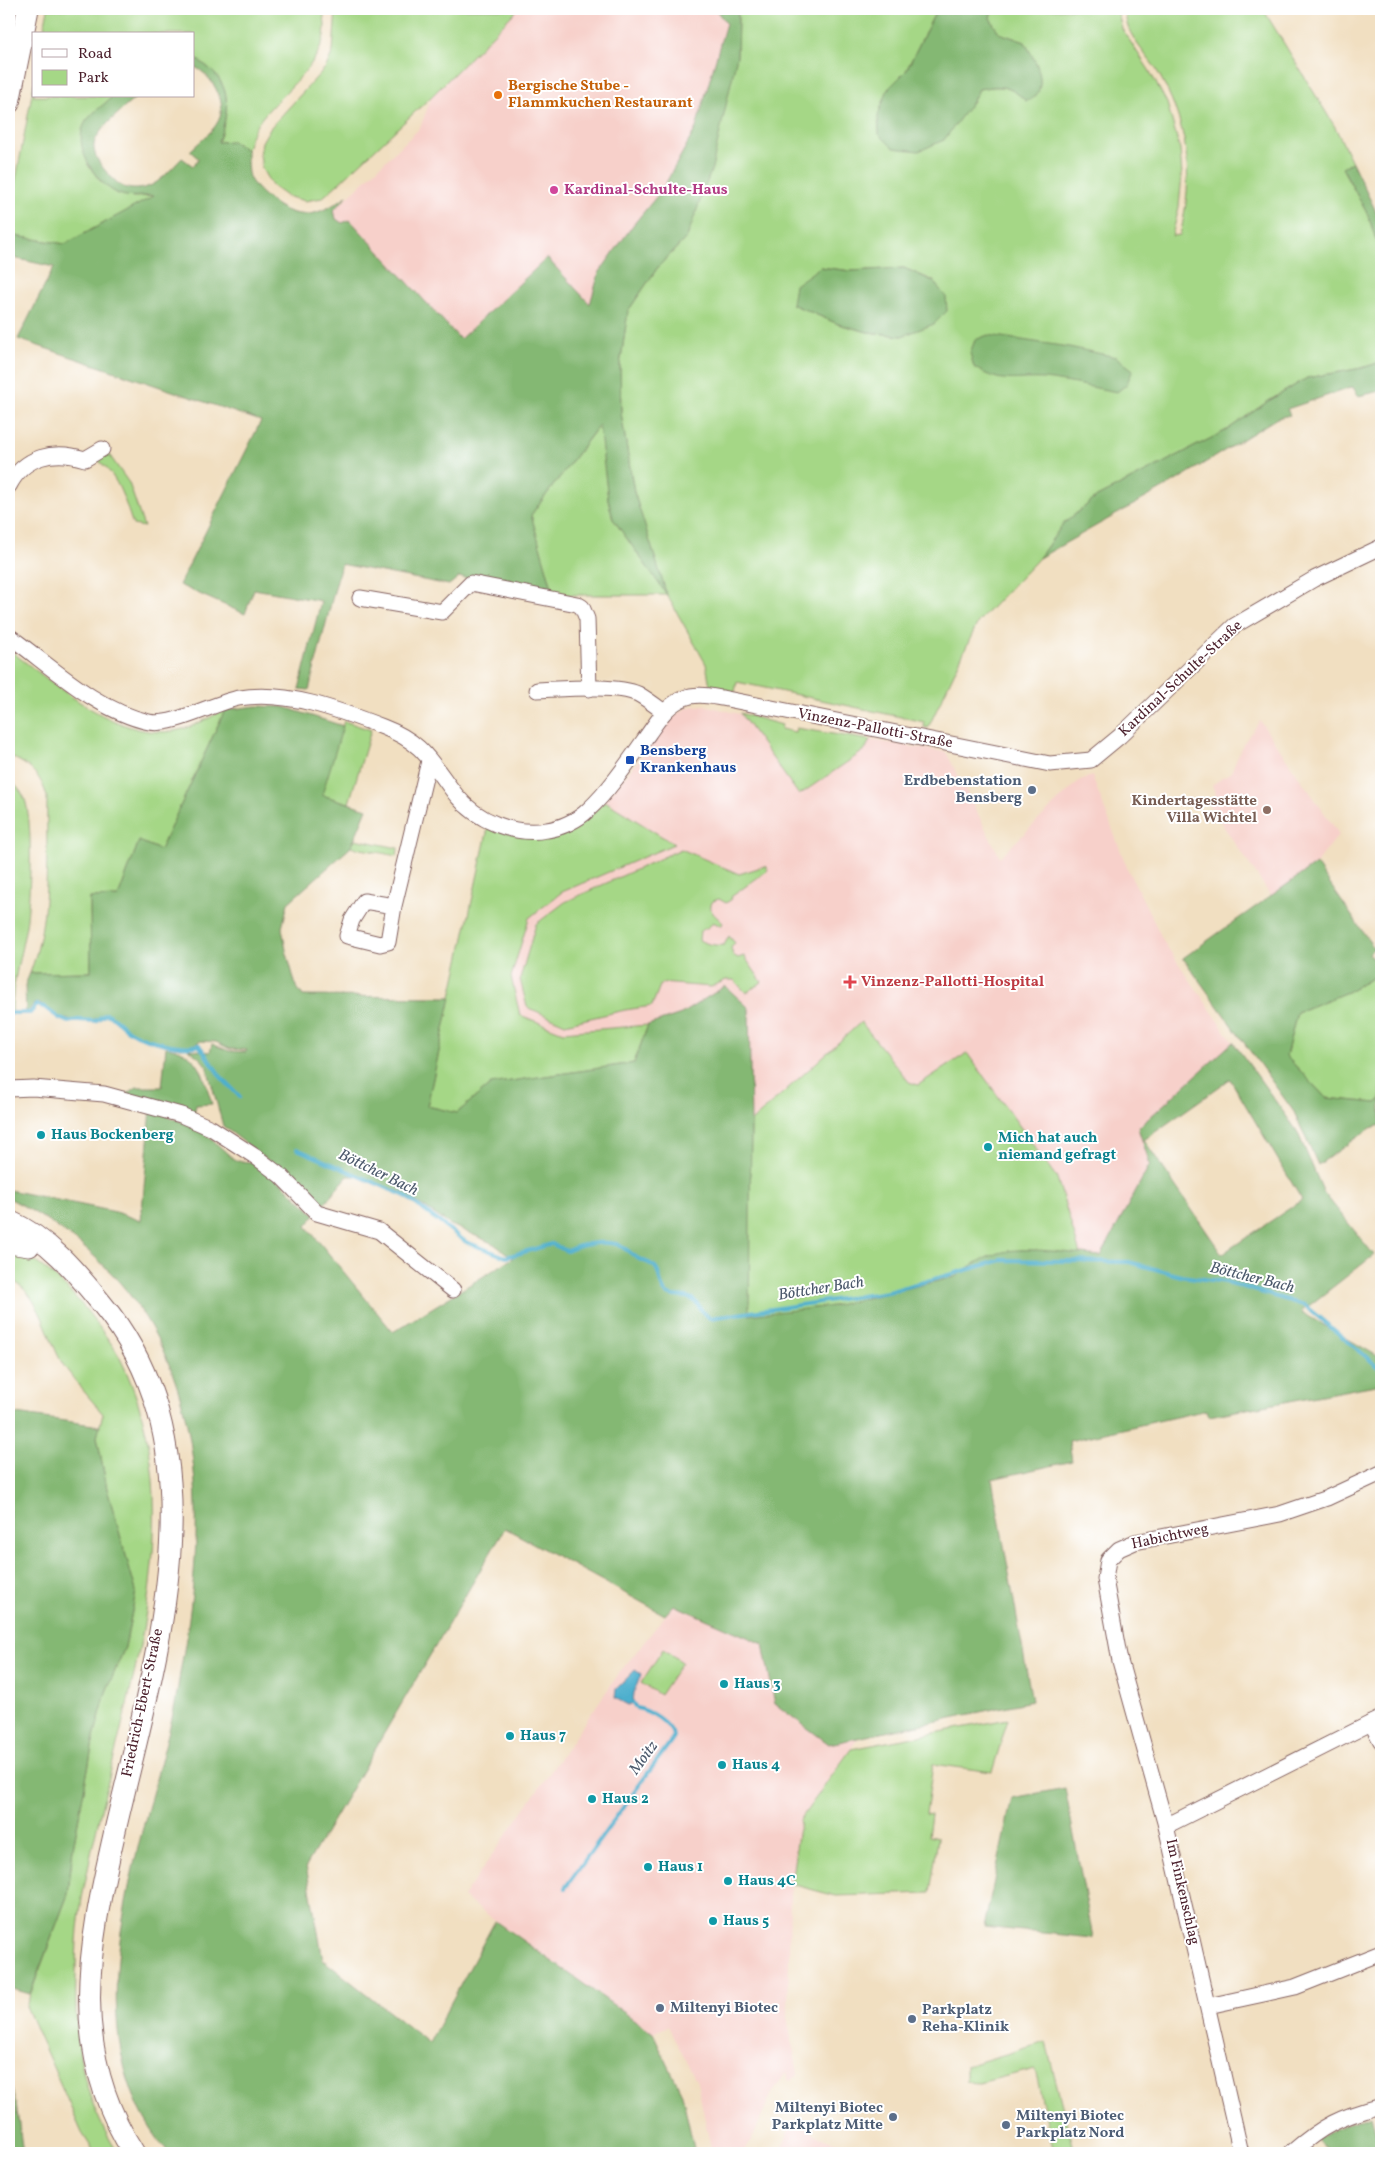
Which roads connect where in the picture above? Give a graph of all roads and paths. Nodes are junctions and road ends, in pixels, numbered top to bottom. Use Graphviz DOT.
graph roads {
  1 [pos="28,9"];
  2 [pos="9,103"];
  3 [pos="102,449"];
  4 [pos="9,486"];
  5 [pos="1381,547"];
  6 [pos="360,598"];
  7 [pos="9,636"];
  8 [pos="589,689"];
  9 [pos="537,690"];
  10 [pos="664,712"];
  11 [pos="1091,760"];
  12 [pos="430,761"];
  13 [pos="394,906"];
  14 [pos="9,1089"];
  15 [pos="9,1221"];
  16 [pos="9,1235"];
  17 [pos="19,1244"];
  18 [pos="70,1268"];
  19 [pos="453,1290"];
  20 [pos="1381,1473"];
  21 [pos="1376,1720"];
  22 [pos="1381,1741"];
  23 [pos="1166,1826"];
  24 [pos="1381,1953"];
  25 [pos="1208,2006"];
  26 [pos="1381,2106"];
  27 [pos="134,2153"];
  28 [pos="1241,2153"];
  29 [pos="1291,2153"];
  1 -- 2 [label="main road"];
  3 -- 4 [label="street"];
  5 -- 11 [label="street, Kardinal-Schulte-Straße"];
  6 -- 8 [label="street"];
  7 -- 12 [label="street, Vinzenz-Pallotti-Straße"];
  8 -- 9 [label="street"];
  8 -- 10 [label="street"];
  10 -- 11 [label="street, Vinzenz-Pallotti-Straße"];
  10 -- 12 [label="street, Vinzenz-Pallotti-Straße"];
  12 -- 13 [label="street"];
  14 -- 19 [label="street"];
  15 -- 18 [label="main road, Friedrich-Ebert-Straße"];
  16 -- 17 [label="main road"];
  17 -- 18 [label="main road"];
  18 -- 27 [label="main road, Friedrich-Ebert-Straße"];
  20 -- 23 [label="street, Habichtweg"];
  21 -- 22 [label="street, Im Finkenschlag"];
  21 -- 23 [label="street, Im Finkenschlag"];
  23 -- 25 [label="street, Im Finkenschlag"];
  24 -- 25 [label="street"];
  25 -- 28 [label="street, Im Finkenschlag"];
  26 -- 29 [label="street"];
}
